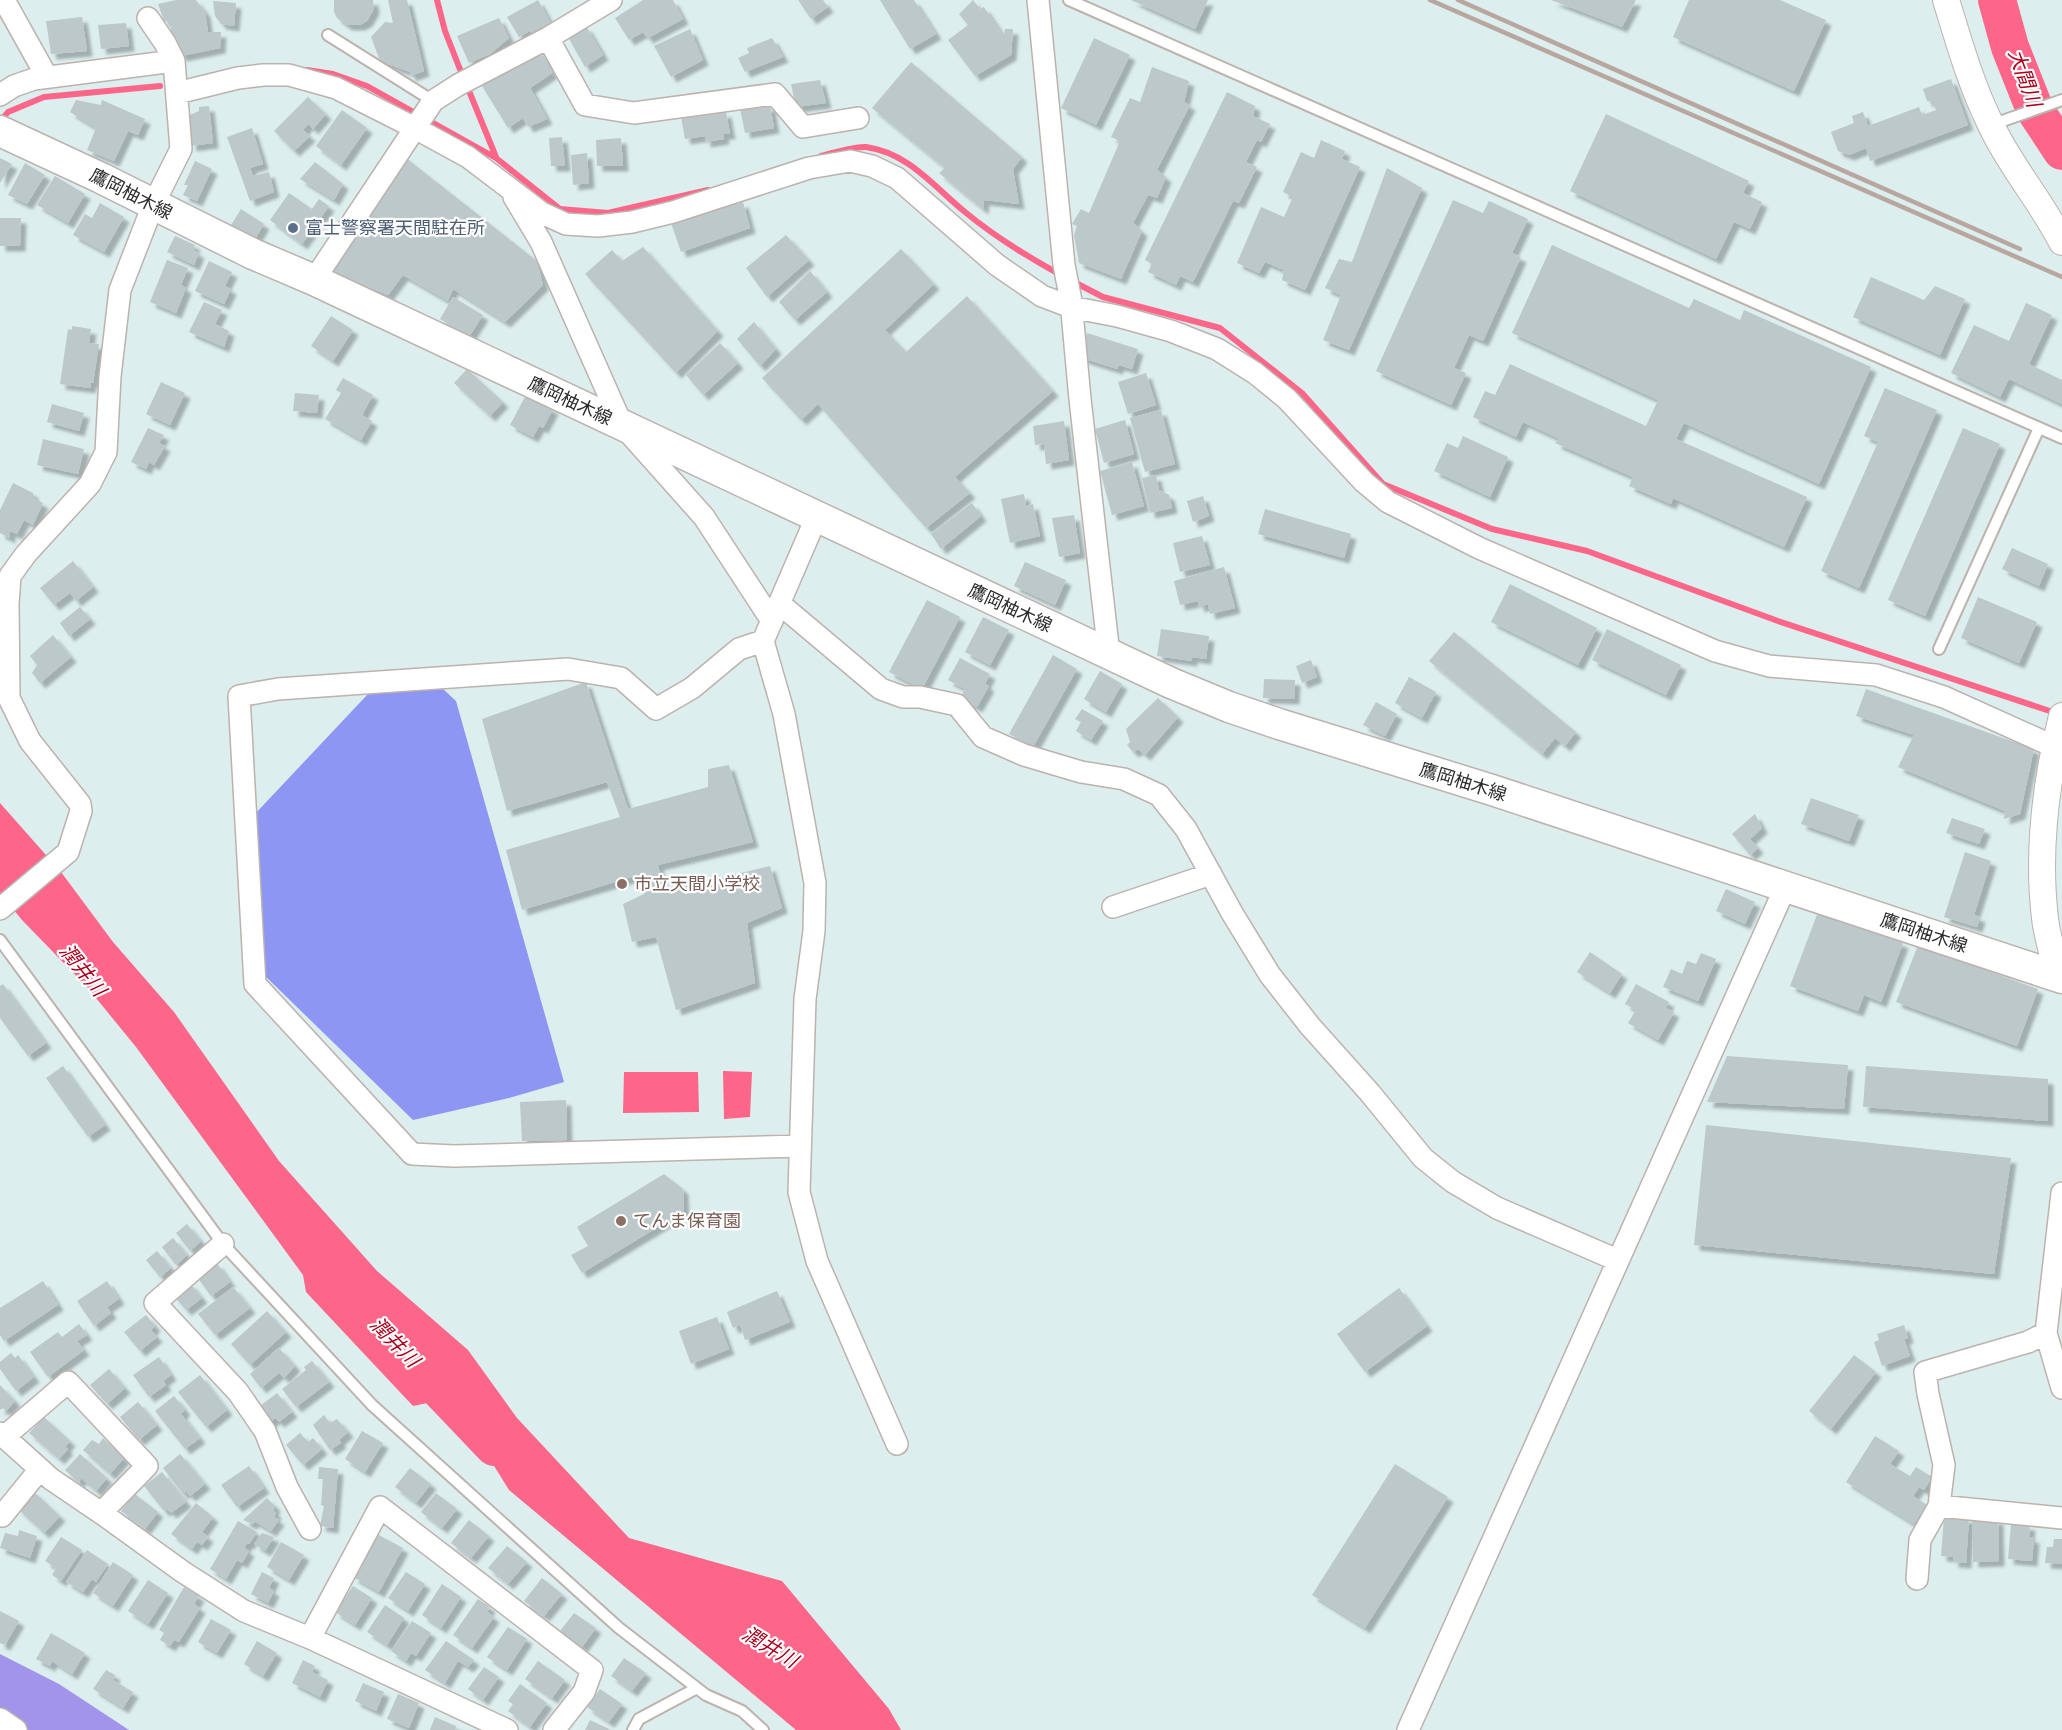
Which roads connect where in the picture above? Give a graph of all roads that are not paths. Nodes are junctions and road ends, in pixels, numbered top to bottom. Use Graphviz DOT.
graph roads {
  1 [pos="4,0"];
  2 [pos="611,0"];
  3 [pos="1038,0"];
  4 [pos="1069,0"];
  5 [pos="1946,0"];
  6 [pos="148,18"];
  7 [pos="328,35"];
  8 [pos="548,38"];
  9 [pos="174,61"];
  10 [pos="47,77"];
  11 [pos="2,92"];
  12 [pos="177,93"];
  13 [pos="2062,100"];
  14 [pos="433,101"];
  15 [pos="858,118"];
  16 [pos="1991,125"];
  17 [pos="416,128"];
  18 [pos="0,131"];
  19 [pos="508,188"];
  20 [pos="153,205"];
  21 [pos="2062,242"];
  22 [pos="314,280"];
  23 [pos="1071,304"];
  24 [pos="622,425"];
  25 [pos="2039,428"];
  26 [pos="2062,438"];
  27 [pos="817,516"];
  28 [pos="776,613"];
  29 [pos="764,641"];
  30 [pos="1939,649"];
  31 [pos="1109,655"];
  32 [pos="2058,732"];
  33 [pos="1211,874"];
  34 [pos="1785,888"];
  35 [pos="1113,907"];
  36 [pos="0,909"];
  37 [pos="0,940"];
  38 [pos="2060,977"];
  39 [pos="800,1146"];
  40 [pos="2062,1193"];
  41 [pos="224,1244"];
  42 [pos="1617,1260"];
  43 [pos="2046,1333"];
  44 [pos="2062,1388"];
  45 [pos="2,1435"];
  46 [pos="897,1444"];
  47 [pos="40,1469"];
  48 [pos="1939,1506"];
  49 [pos="101,1513"];
  50 [pos="2,1516"];
  51 [pos="2062,1518"];
  52 [pos="310,1529"];
  53 [pos="1917,1579"];
  54 [pos="310,1638"];
  55 [pos="697,1688"];
  56 [pos="0,1719"];
  57 [pos="16,1730"];
  58 [pos="507,1730"];
  59 [pos="554,1730"];
  60 [pos="633,1730"];
  61 [pos="762,1730"];
  62 [pos="1408,1730"];
  1 -- 10 [label="street"];
  2 -- 8 [label="street"];
  3 -- 23 [label="street"];
  4 -- 25 [label="lane"];
  5 -- 16 [label="street"];
  6 -- 9 [label="street"];
  7 -- 14 [label="lane"];
  8 -- 14 [label="street"];
  8 -- 15 [label="street"];
  9 -- 10 [label="street"];
  9 -- 12 [label="street"];
  10 -- 11 [label="street"];
  12 -- 17 [label="street"];
  12 -- 20 [label="street"];
  13 -- 16 [label="lane"];
  14 -- 17 [label="street"];
  16 -- 21 [label="street"];
  17 -- 19 [label="street"];
  17 -- 22 [label="street"];
  18 -- 20 [label="main road, 鷹岡柚木線"];
  19 -- 23 [label="street"];
  19 -- 24 [label="street"];
  20 -- 22 [label="main road, 鷹岡柚木線"];
  20 -- 36 [label="street"];
  22 -- 24 [label="main road, 鷹岡柚木線"];
  23 -- 31 [label="street"];
  23 -- 32 [label="street"];
  24 -- 27 [label="main road, 鷹岡柚木線"];
  24 -- 28 [label="street"];
  25 -- 26 [label="lane"];
  25 -- 30 [label="lane"];
  27 -- 28 [label="street"];
  27 -- 31 [label="main road, 鷹岡柚木線"];
  28 -- 29 [label="street"];
  28 -- 33 [label="street"];
  29 -- 39 [label="street"];
  29 -- 39 [label="street"];
  31 -- 34 [label="main road, 鷹岡柚木線"];
  32 -- 38 [label="street"];
  33 -- 35 [label="street"];
  33 -- 42 [label="street"];
  34 -- 38 [label="main road, 鷹岡柚木線"];
  34 -- 42 [label="street"];
  37 -- 41 [label="lane"];
  39 -- 46 [label="street"];
  40 -- 43 [label="street"];
  41 -- 52 [label="street"];
  41 -- 55 [label="lane"];
  42 -- 62 [label="street"];
  43 -- 44 [label="street"];
  43 -- 48 [label="street"];
  45 -- 47 [label="street"];
  45 -- 49 [label="street"];
  47 -- 49 [label="street"];
  47 -- 50 [label="street"];
  48 -- 51 [label="street"];
  48 -- 53 [label="street"];
  49 -- 54 [label="street"];
  54 -- 58 [label="street"];
  54 -- 59 [label="street"];
  55 -- 60 [label="lane"];
  55 -- 61 [label="lane"];
  56 -- 57 [label="street"];
}
